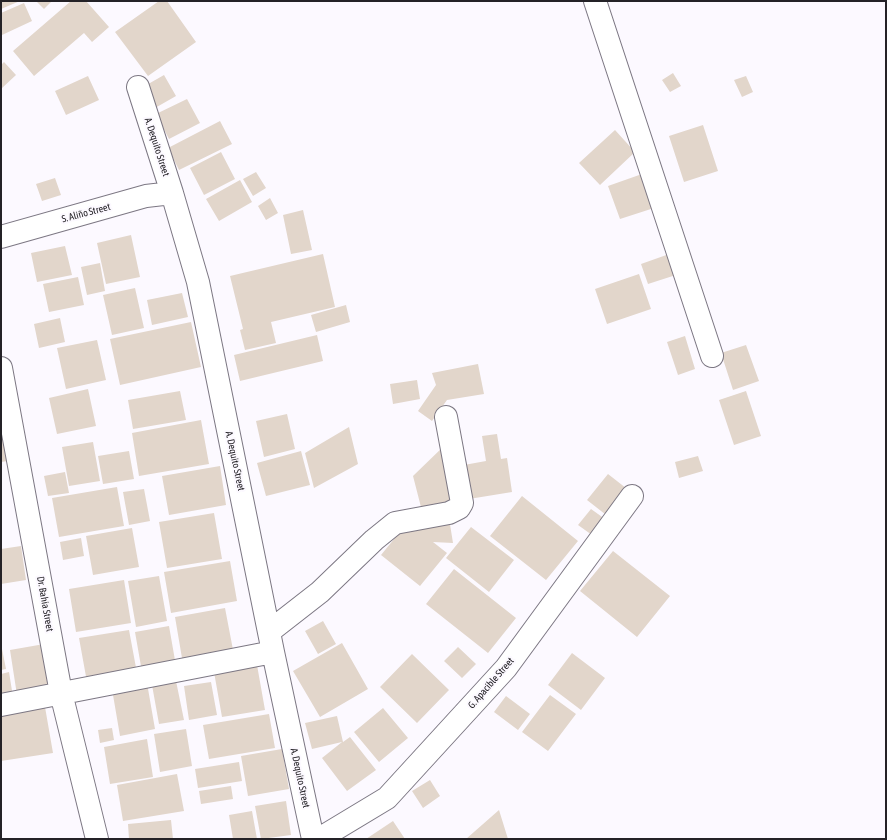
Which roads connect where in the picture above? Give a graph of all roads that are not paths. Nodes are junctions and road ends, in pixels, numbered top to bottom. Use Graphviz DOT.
graph roads {
  1 [pos="596,1"];
  2 [pos="138,87"];
  3 [pos="172,193"];
  4 [pos="1,236"];
  5 [pos="712,356"];
  6 [pos="1,368"];
  7 [pos="446,417"];
  8 [pos="632,496"];
  9 [pos="271,641"];
  10 [pos="61,693"];
  11 [pos="1,705"];
  12 [pos="97,839"];
  13 [pos="313,839"];
  14 [pos="319,839"];
  1 -- 5 [label="street"];
  2 -- 3 [label="street, A. Dequito Street"];
  3 -- 4 [label="street, S. Aliño Street"];
  3 -- 9 [label="street, A. Dequito Street"];
  6 -- 10 [label="street, Dr. Bahia Street"];
  7 -- 9 [label="street"];
  8 -- 14 [label="street, G. Apacible Street"];
  9 -- 10 [label="street"];
  9 -- 13 [label="street, A. Dequito Street"];
  10 -- 11 [label="street"];
  10 -- 12 [label="street, Dr. Bahia Street"];
}
